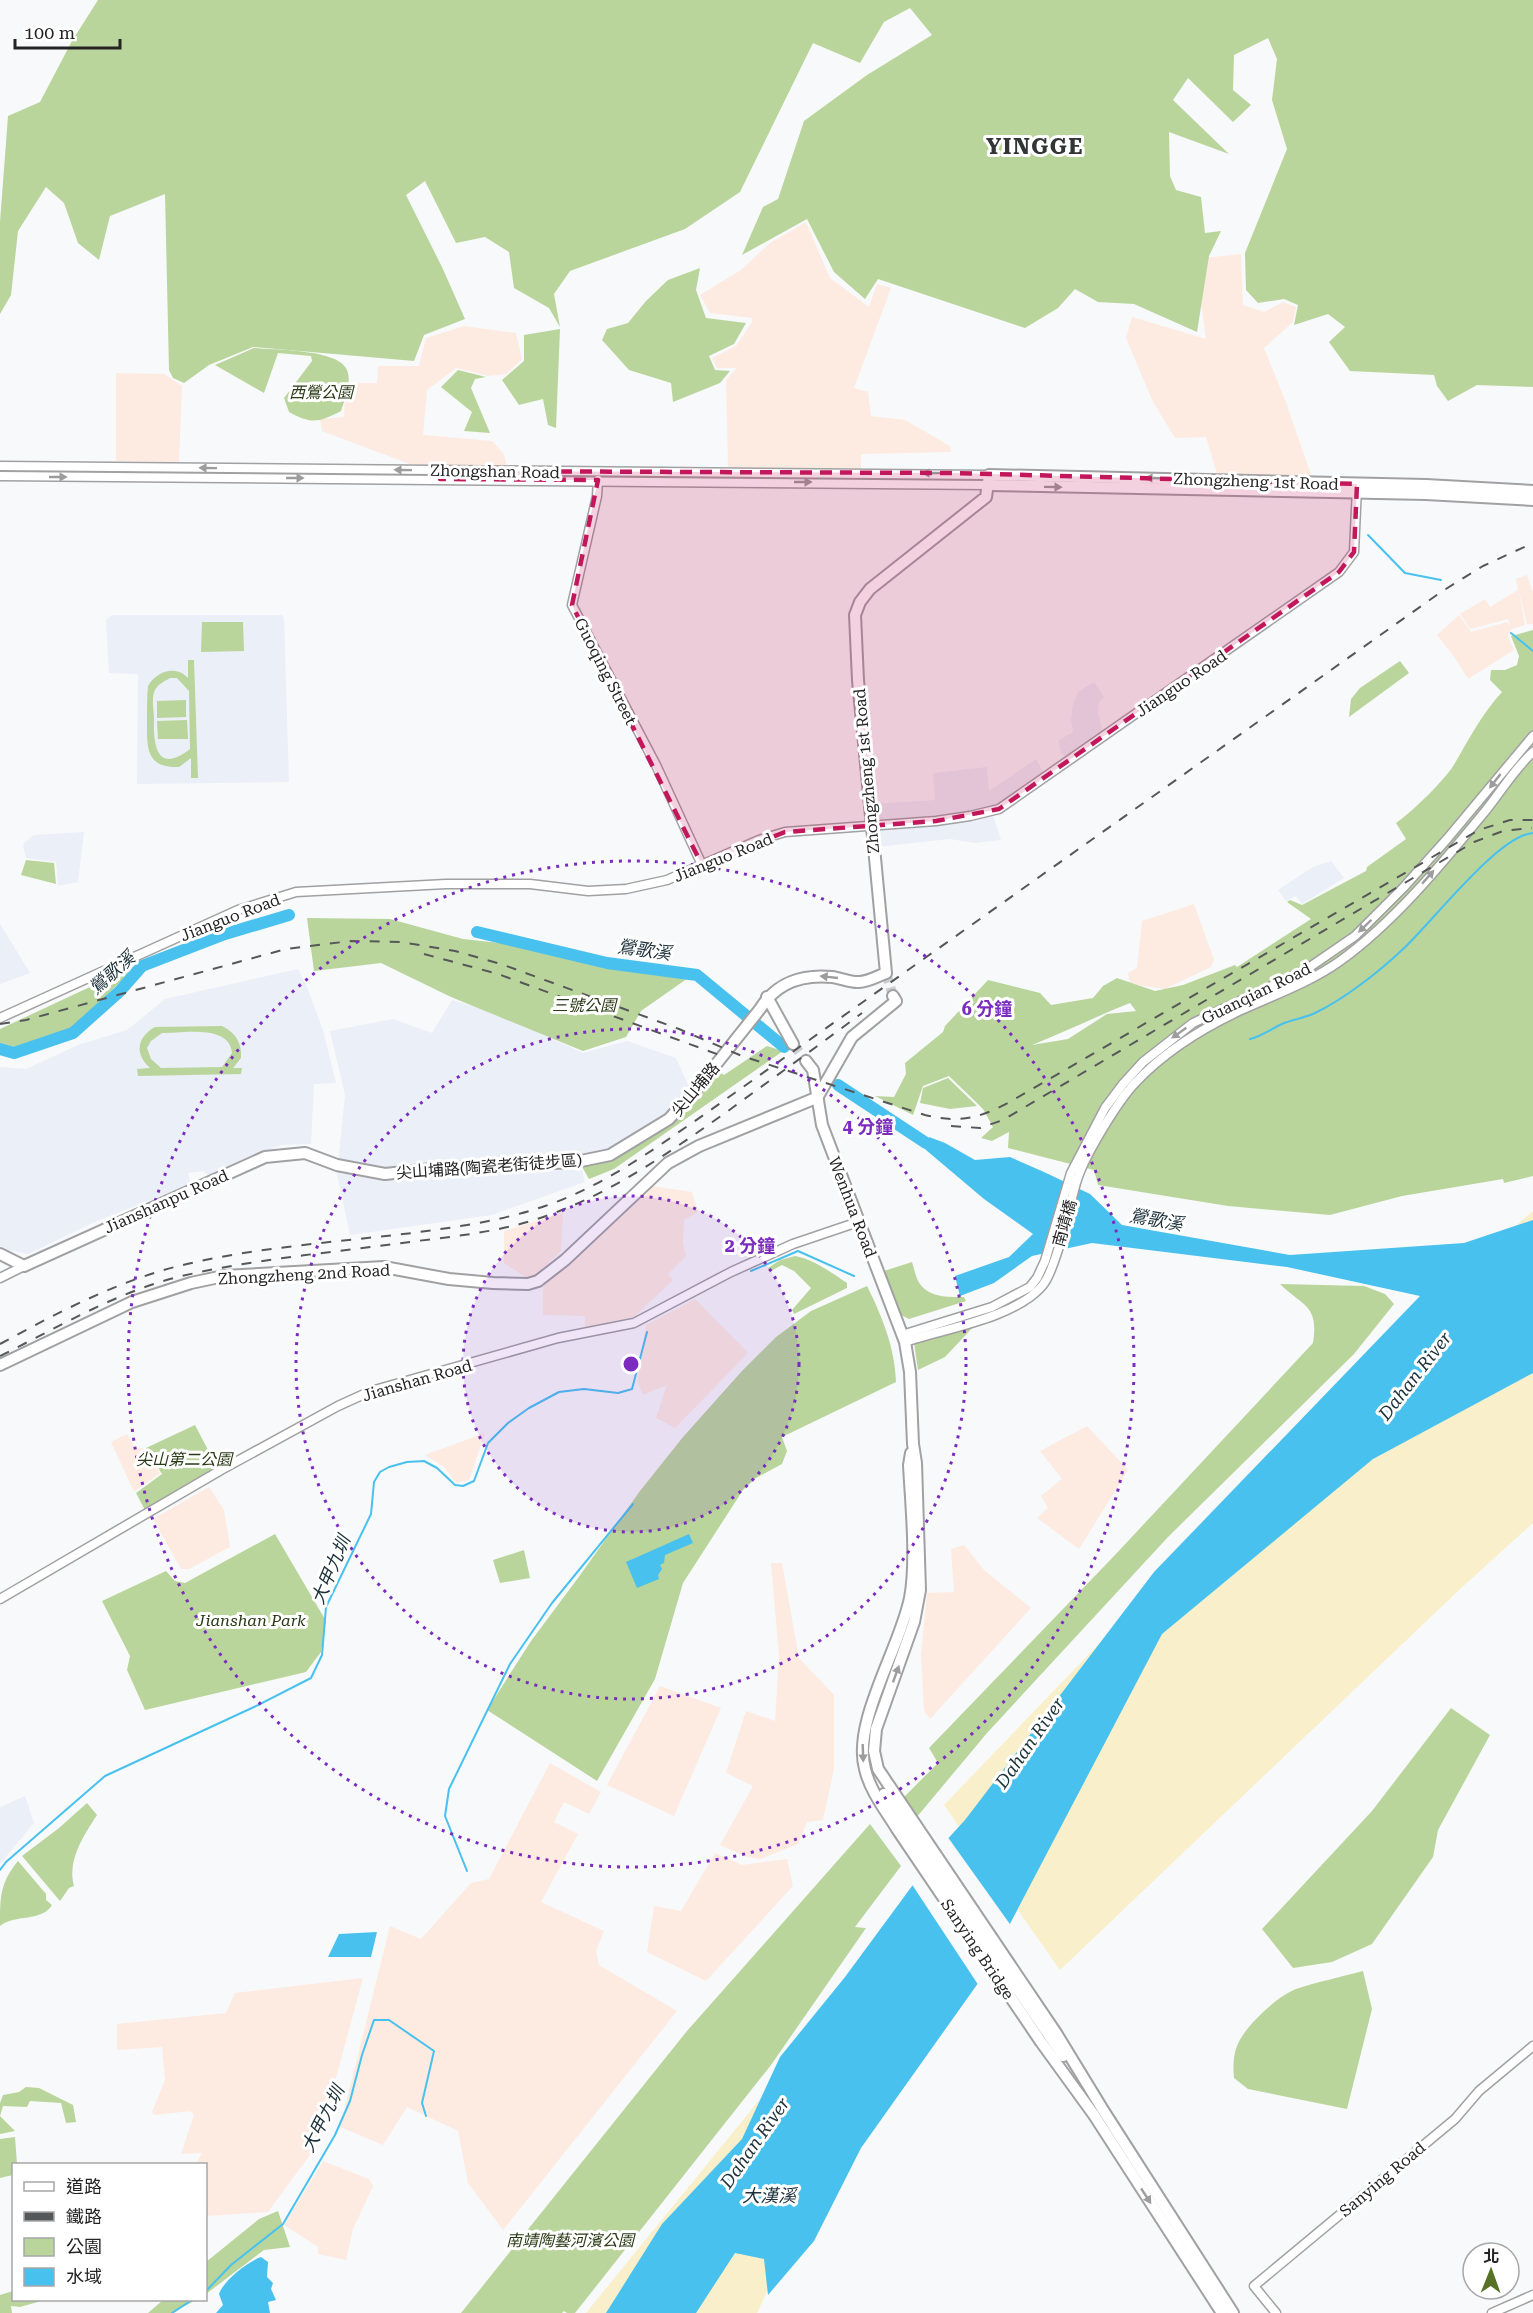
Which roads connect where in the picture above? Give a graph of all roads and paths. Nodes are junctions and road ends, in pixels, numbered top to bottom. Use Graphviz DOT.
graph roads {
  1 [pos="0,466"];
  2 [pos="609,472"];
  3 [pos="440,475"];
  4 [pos="0,476"];
  5 [pos="598,480"];
  6 [pos="988,480"];
  7 [pos="1357,488"];
  8 [pos="1533,491"];
  9 [pos="1533,500"];
  10 [pos="1533,736"];
  11 [pos="1533,752"];
  12 [pos="871,825"];
  13 [pos="702,865"];
  14 [pos="893,996"];
  15 [pos="767,997"];
  16 [pos="0,1018"];
  17 [pos="793,1044"];
  18 [pos="806,1061"];
  19 [pos="819,1093"];
  20 [pos="637,1139"];
  21 [pos="337,1165"];
  22 [pos="1072,1182"];
  23 [pos="858,1221"];
  24 [pos="0,1254"];
  25 [pos="24,1266"];
  26 [pos="0,1278"];
  27 [pos="903,1338"];
  28 [pos="0,1365"];
  29 [pos="916,1554"];
  30 [pos="0,1599"];
  31 [pos="883,1793"];
  32 [pos="1533,2046"];
  33 [pos="1098,2113"];
  34 [pos="1533,2295"];
  35 [pos="1222,2313"];
  36 [pos="1233,2313"];
  37 [pos="1276,2313"];
  38 [pos="1492,2313"];
  3 -- 1 [label="street, Zhongshan Road, one-way"];
  2 -- 3 [label="street, Zhongshan Road"];
  2 -- 5 [label="street"];
  6 -- 2 [label="street, Zhongshan Road, one-way"];
  4 -- 3 [label="street, Zhongshan Road, one-way"];
  3 -- 5 [label="street, Zhongshan Road"];
  5 -- 6 [label="street, Zhongshan Road, one-way"];
  5 -- 13 [label="street, Guoqing Street"];
  6 -- 7 [label="main road, Zhongzheng 1st Road"];
  6 -- 12 [label="main road, Zhongzheng 1st Road"];
  7 -- 8 [label="main road, Zhongzheng 1st Road"];
  7 -- 9 [label="main road, Zhongzheng 1st Road"];
  7 -- 12 [label="street, Jianguo Road"];
  10 -- 22 [label="street, Guanqian Road, one-way"];
  22 -- 11 [label="street, Guanqian Road, one-way"];
  12 -- 13 [label="street, Jianguo Road"];
  12 -- 15 [label="main road, Zhongzheng 1st Road, one-way"];
  13 -- 16 [label="street, Jianguo Road"];
  14 -- 19 [label="main road"];
  15 -- 17 [label="main road"];
  15 -- 20 [label="main road, 尖山埔路"];
  18 -- 19 [label="main road"];
  19 -- 23 [label="main road, Wenhua Road"];
  19 -- 28 [label="main road, Zhongzheng 2nd Road"];
  20 -- 21 [label="main road, 尖山埔路(陶瓷老街徒步區)"];
  21 -- 25 [label="main road, Jianshanpu Road"];
  22 -- 27 [label="street, 南靖橋"];
  23 -- 27 [label="main road, Wenhua Road"];
  23 -- 30 [label="street, Jianshan Road"];
  24 -- 25 [label="main road"];
  25 -- 26 [label="street, Jianshanpu Road"];
  27 -- 29 [label="main road, Wenhua Road"];
  33 -- 29 [label="main road, Sanying Bridge, one-way"];
  29 -- 33 [label="main road, Sanying Bridge, one-way"];
  31 -- 33 [label="main road"];
  32 -- 37 [label="street, Sanying Road"];
  33 -- 35 [label="main road, Sanying Bridge, one-way"];
  33 -- 36 [label="main road, Sanying Bridge"];
  34 -- 38 [label="street"];
}
